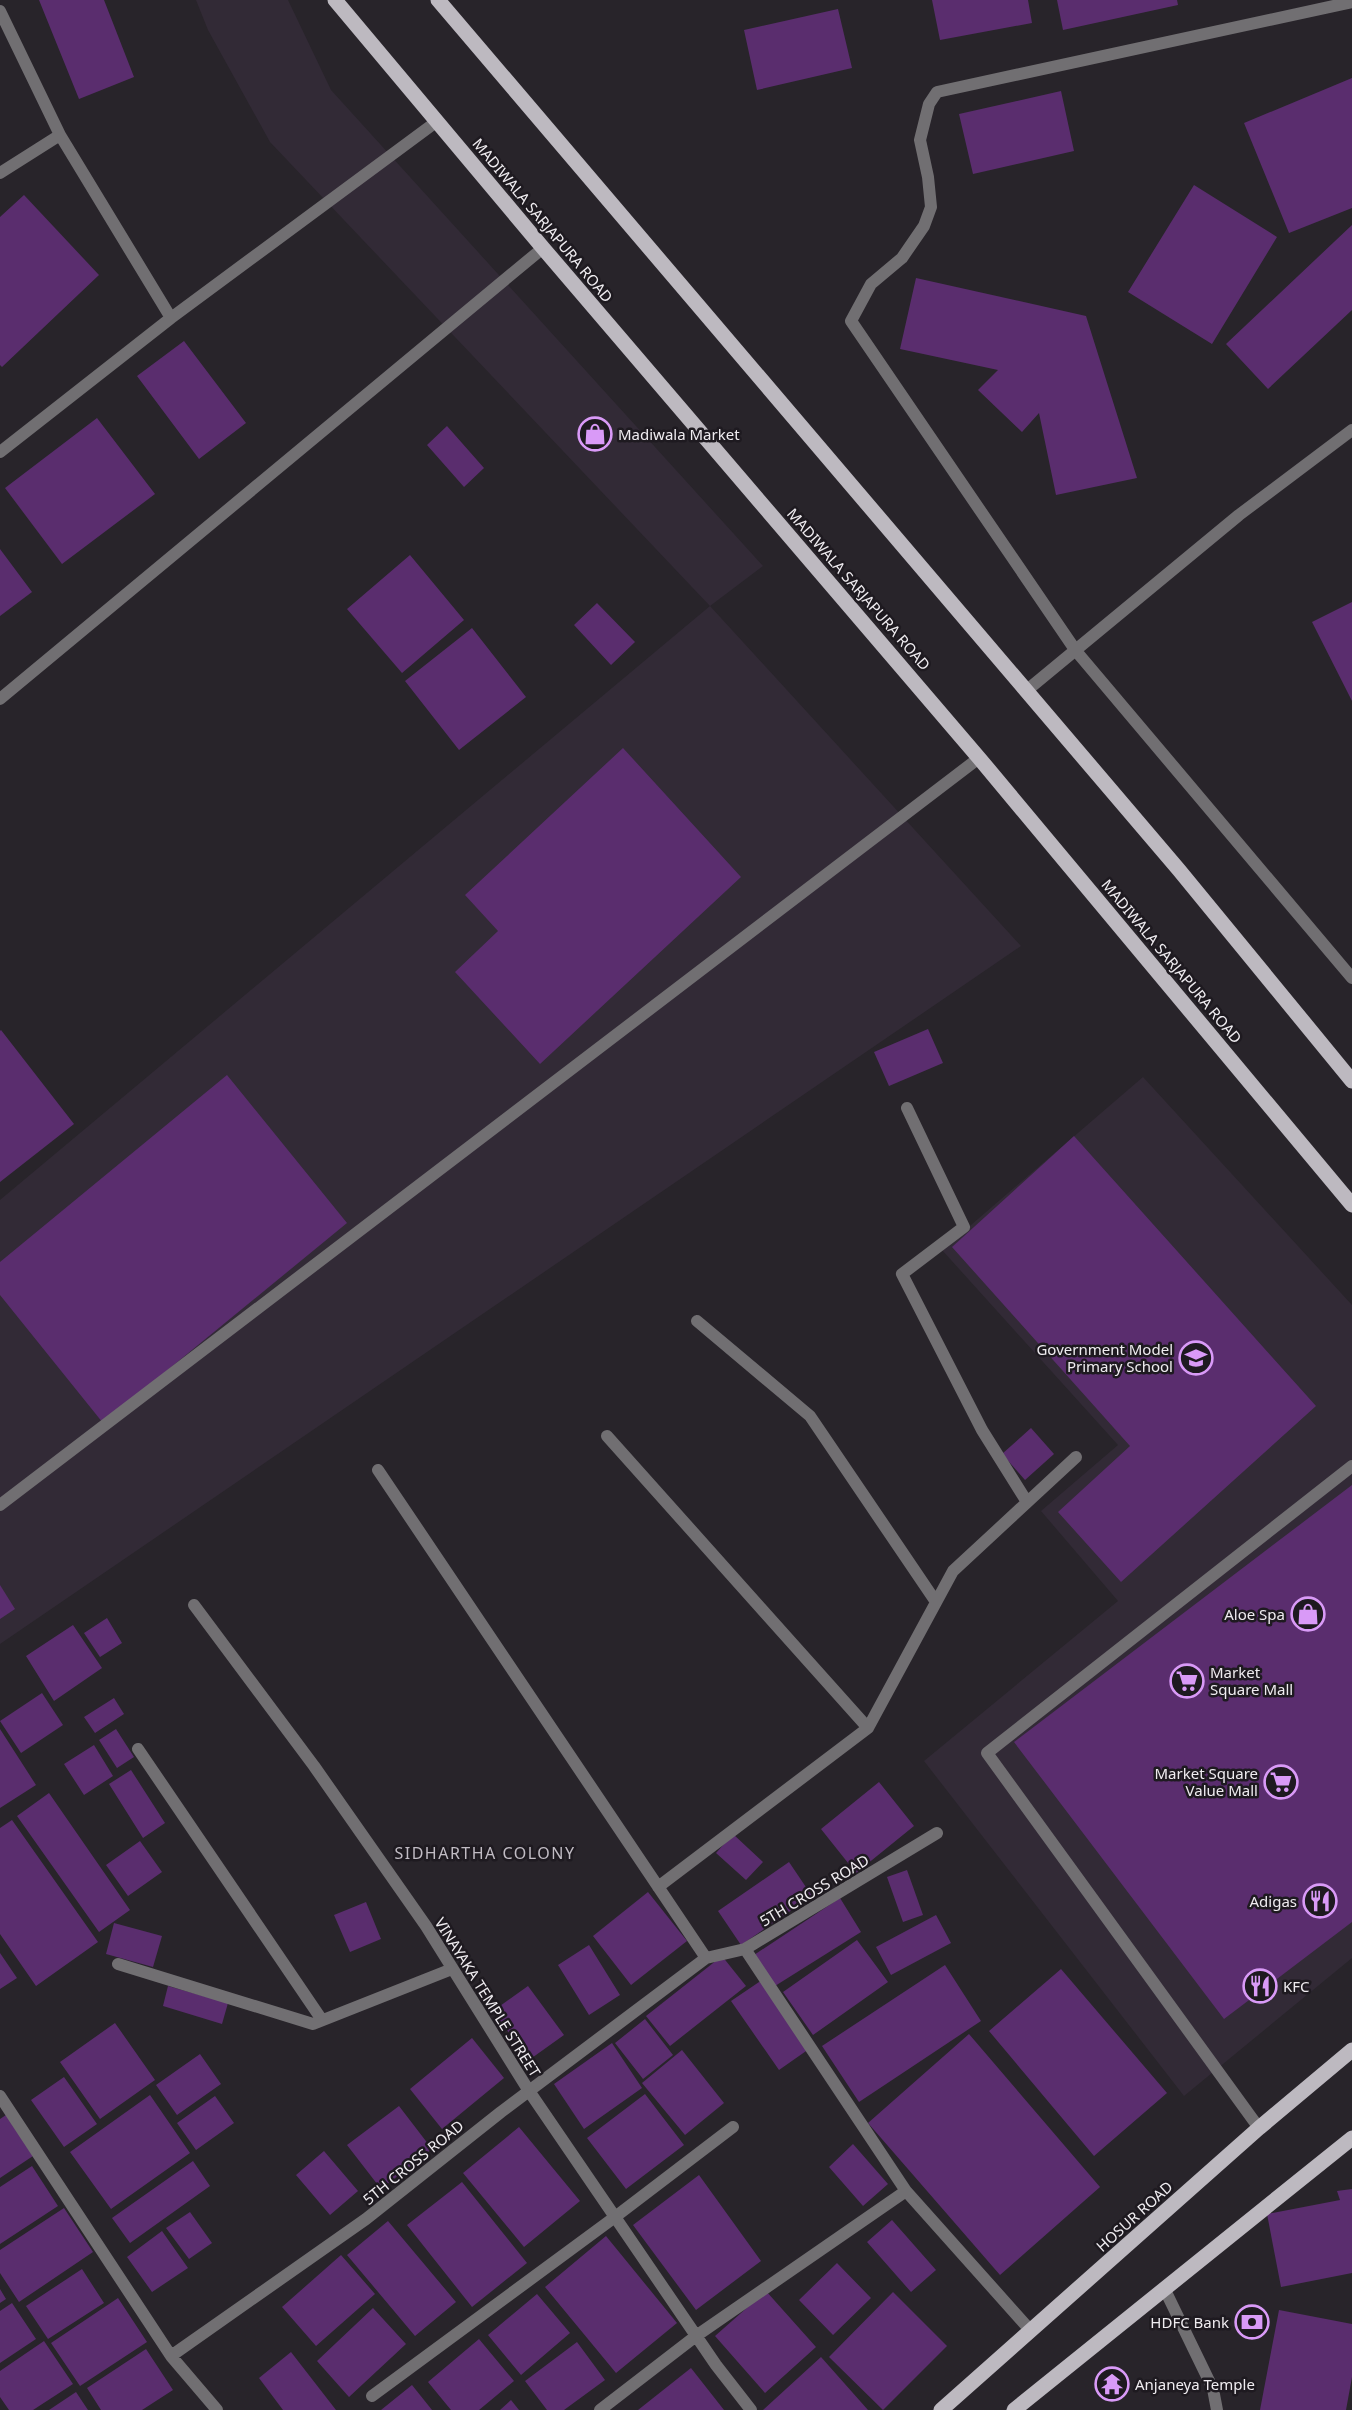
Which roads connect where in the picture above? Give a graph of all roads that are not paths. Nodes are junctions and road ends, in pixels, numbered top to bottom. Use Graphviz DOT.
graph roads {
  1 [pos="335,0"];
  2 [pos="438,0"];
  3 [pos="1352,2"];
  4 [pos="0,11"];
  5 [pos="436,122"];
  6 [pos="60,135"];
  7 [pos="0,173"];
  8 [pos="543,248"];
  9 [pos="171,318"];
  10 [pos="1352,430"];
  11 [pos="0,452"];
  12 [pos="1076,651"];
  13 [pos="1026,691"];
  14 [pos="0,699"];
  15 [pos="979,758"];
  16 [pos="1352,978"];
  17 [pos="1352,1080"];
  18 [pos="907,1108"];
  19 [pos="1352,1205"];
  20 [pos="697,1321"];
  21 [pos="606,1436"];
  22 [pos="1076,1457"];
  23 [pos="1352,1466"];
  24 [pos="378,1470"];
  25 [pos="1027,1502"];
  26 [pos="0,1505"];
  27 [pos="936,1602"];
  28 [pos="194,1605"];
  29 [pos="868,1728"];
  30 [pos="138,1749"];
  31 [pos="937,1833"];
  32 [pos="658,1887"];
  33 [pos="745,1949"];
  34 [pos="706,1958"];
  35 [pos="118,1964"];
  36 [pos="452,1969"];
  37 [pos="322,2020"];
  38 [pos="1352,2050"];
  39 [pos="529,2091"];
  40 [pos="0,2096"];
  41 [pos="733,2127"];
  42 [pos="1259,2128"];
  43 [pos="1352,2138"];
  44 [pos="906,2191"];
  45 [pos="615,2217"];
  46 [pos="1164,2288"];
  47 [pos="1031,2331"];
  48 [pos="696,2336"];
  49 [pos="171,2356"];
  50 [pos="372,2396"];
  51 [pos="217,2410"];
  52 [pos="600,2410"];
  53 [pos="751,2410"];
  54 [pos="941,2410"];
  55 [pos="1014,2410"];
  56 [pos="1217,2410"];
  1 -- 5 [label="main road, MADIWALA SARJAPURA ROAD"];
  2 -- 13 [label="main road"];
  3 -- 12 [label="street"];
  4 -- 6 [label="street"];
  5 -- 8 [label="main road, MADIWALA SARJAPURA ROAD"];
  5 -- 9 [label="street"];
  6 -- 7 [label="street"];
  6 -- 9 [label="street"];
  8 -- 14 [label="street"];
  8 -- 15 [label="main road, MADIWALA SARJAPURA ROAD"];
  9 -- 11 [label="street"];
  10 -- 12 [label="street"];
  12 -- 13 [label="street"];
  12 -- 16 [label="street"];
  13 -- 17 [label="main road"];
  15 -- 19 [label="main road, MADIWALA SARJAPURA ROAD"];
  15 -- 26 [label="street"];
  18 -- 25 [label="street"];
  20 -- 27 [label="street"];
  21 -- 29 [label="street"];
  22 -- 25 [label="street"];
  23 -- 42 [label="street"];
  24 -- 32 [label="street"];
  25 -- 27 [label="street"];
  27 -- 29 [label="street"];
  28 -- 36 [label="street, VINAYAKA TEMPLE STREET"];
  29 -- 32 [label="street"];
  30 -- 37 [label="street"];
  31 -- 33 [label="street, 5TH CROSS ROAD"];
  32 -- 34 [label="street"];
  33 -- 34 [label="street, 5TH CROSS ROAD"];
  33 -- 44 [label="street"];
  34 -- 39 [label="street, 5TH CROSS ROAD"];
  35 -- 37 [label="street"];
  36 -- 37 [label="street"];
  36 -- 39 [label="street, VINAYAKA TEMPLE STREET"];
  38 -- 42 [label="main road, HOSUR ROAD"];
  39 -- 45 [label="street, VINAYAKA TEMPLE STREET"];
  39 -- 49 [label="street, 5TH CROSS ROAD"];
  40 -- 49 [label="street"];
  41 -- 45 [label="street"];
  42 -- 47 [label="main road, HOSUR ROAD"];
  43 -- 46 [label="main road"];
  44 -- 47 [label="street"];
  44 -- 48 [label="street"];
  45 -- 48 [label="street, VINAYAKA TEMPLE STREET"];
  45 -- 50 [label="street"];
  46 -- 55 [label="main road"];
  46 -- 56 [label="street"];
  47 -- 54 [label="main road, HOSUR ROAD"];
  48 -- 52 [label="street"];
  48 -- 53 [label="street, VINAYAKA TEMPLE STREET"];
  49 -- 51 [label="street"];
}
